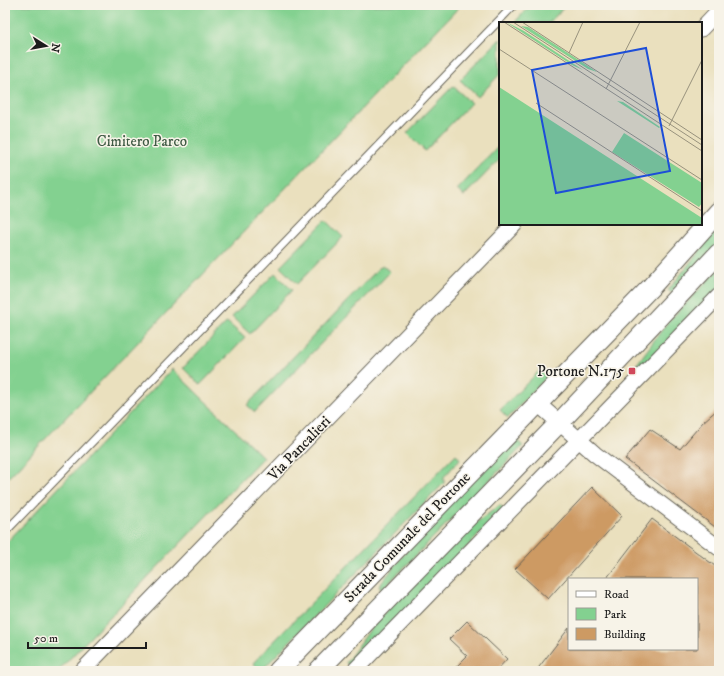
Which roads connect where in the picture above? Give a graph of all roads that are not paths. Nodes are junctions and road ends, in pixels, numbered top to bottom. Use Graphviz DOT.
graph roads {
  1 [pos="514,5"];
  2 [pos="719,10"];
  3 [pos="702,28"];
  4 [pos="719,211"];
  5 [pos="514,225"];
  6 [pos="719,253"];
  7 [pos="719,296"];
  8 [pos="537,403"];
  9 [pos="559,423"];
  10 [pos="579,440"];
  11 [pos="5,532"];
  12 [pos="719,548"];
  13 [pos="82,671"];
  14 [pos="278,671"];
  15 [pos="318,671"];
  16 [pos="354,671"];
  1 -- 11 [label="lane"];
  2 -- 3 [label="street"];
  4 -- 8 [label="street, Strada Comunale del Portone"];
  5 -- 13 [label="street, Via Pancalieri"];
  6 -- 9 [label="street, Strada Comunale del Portone"];
  7 -- 10 [label="street"];
  8 -- 9 [label="street"];
  8 -- 14 [label="street, Strada Comunale del Portone"];
  9 -- 10 [label="street"];
  9 -- 15 [label="street, Strada Comunale del Portone"];
  10 -- 12 [label="street"];
  10 -- 16 [label="street"];
}
